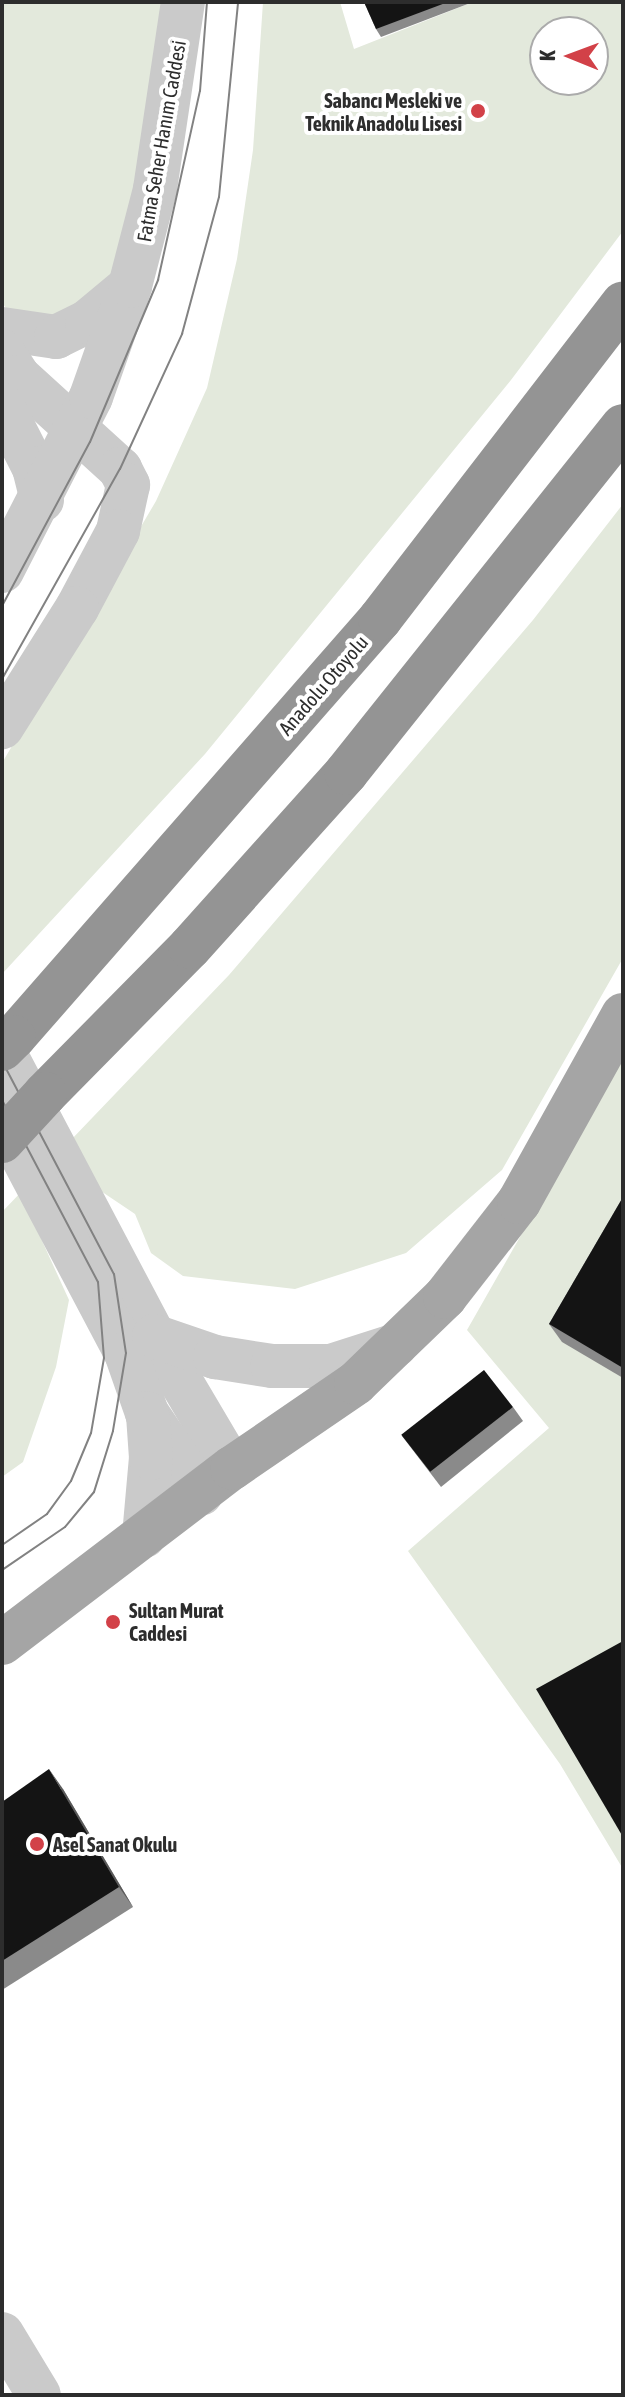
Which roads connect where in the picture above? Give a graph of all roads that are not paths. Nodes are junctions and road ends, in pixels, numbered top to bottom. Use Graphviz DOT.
graph roads {
  1 [pos="183,2"];
  2 [pos="130,286"];
  3 [pos="623,304"];
  4 [pos="2,329"];
  5 [pos="2,351"];
  6 [pos="2,405"];
  7 [pos="623,426"];
  8 [pos="74,431"];
  9 [pos="42,500"];
  10 [pos="2,571"];
  11 [pos="2,727"];
  12 [pos="623,1015"];
  13 [pos="6,1045"];
  14 [pos="2,1118"];
  15 [pos="2,1141"];
  16 [pos="154,1336"];
  17 [pos="396,1345"];
  18 [pos="147,1413"];
  19 [pos="216,1480"];
  20 [pos="144,1536"];
  21 [pos="2,1643"];
  22 [pos="2,2334"];
  23 [pos="39,2395"];
  1 -- 2 [label="street, Fatma Seher Hanım Caddesi"];
  2 -- 4 [label="street"];
  2 -- 8 [label="street, Fatma Seher Hanım Caddesi"];
  3 -- 13 [label="highway, Anadolu Otoyolu"];
  5 -- 8 [label="street"];
  6 -- 9 [label="street"];
  7 -- 15 [label="highway, bridge"];
  8 -- 9 [label="street, Fatma Seher Hanım Caddesi"];
  8 -- 11 [label="street"];
  9 -- 10 [label="street, Fatma Seher Hanım Caddesi"];
  12 -- 17 [label="main road"];
  13 -- 16 [label="street"];
  14 -- 18 [label="street"];
  16 -- 17 [label="street"];
  16 -- 19 [label="street"];
  17 -- 19 [label="main road"];
  18 -- 19 [label="street"];
  18 -- 20 [label="street"];
  19 -- 20 [label="main road"];
  20 -- 21 [label="main road"];
  22 -- 23 [label="street"];
}
